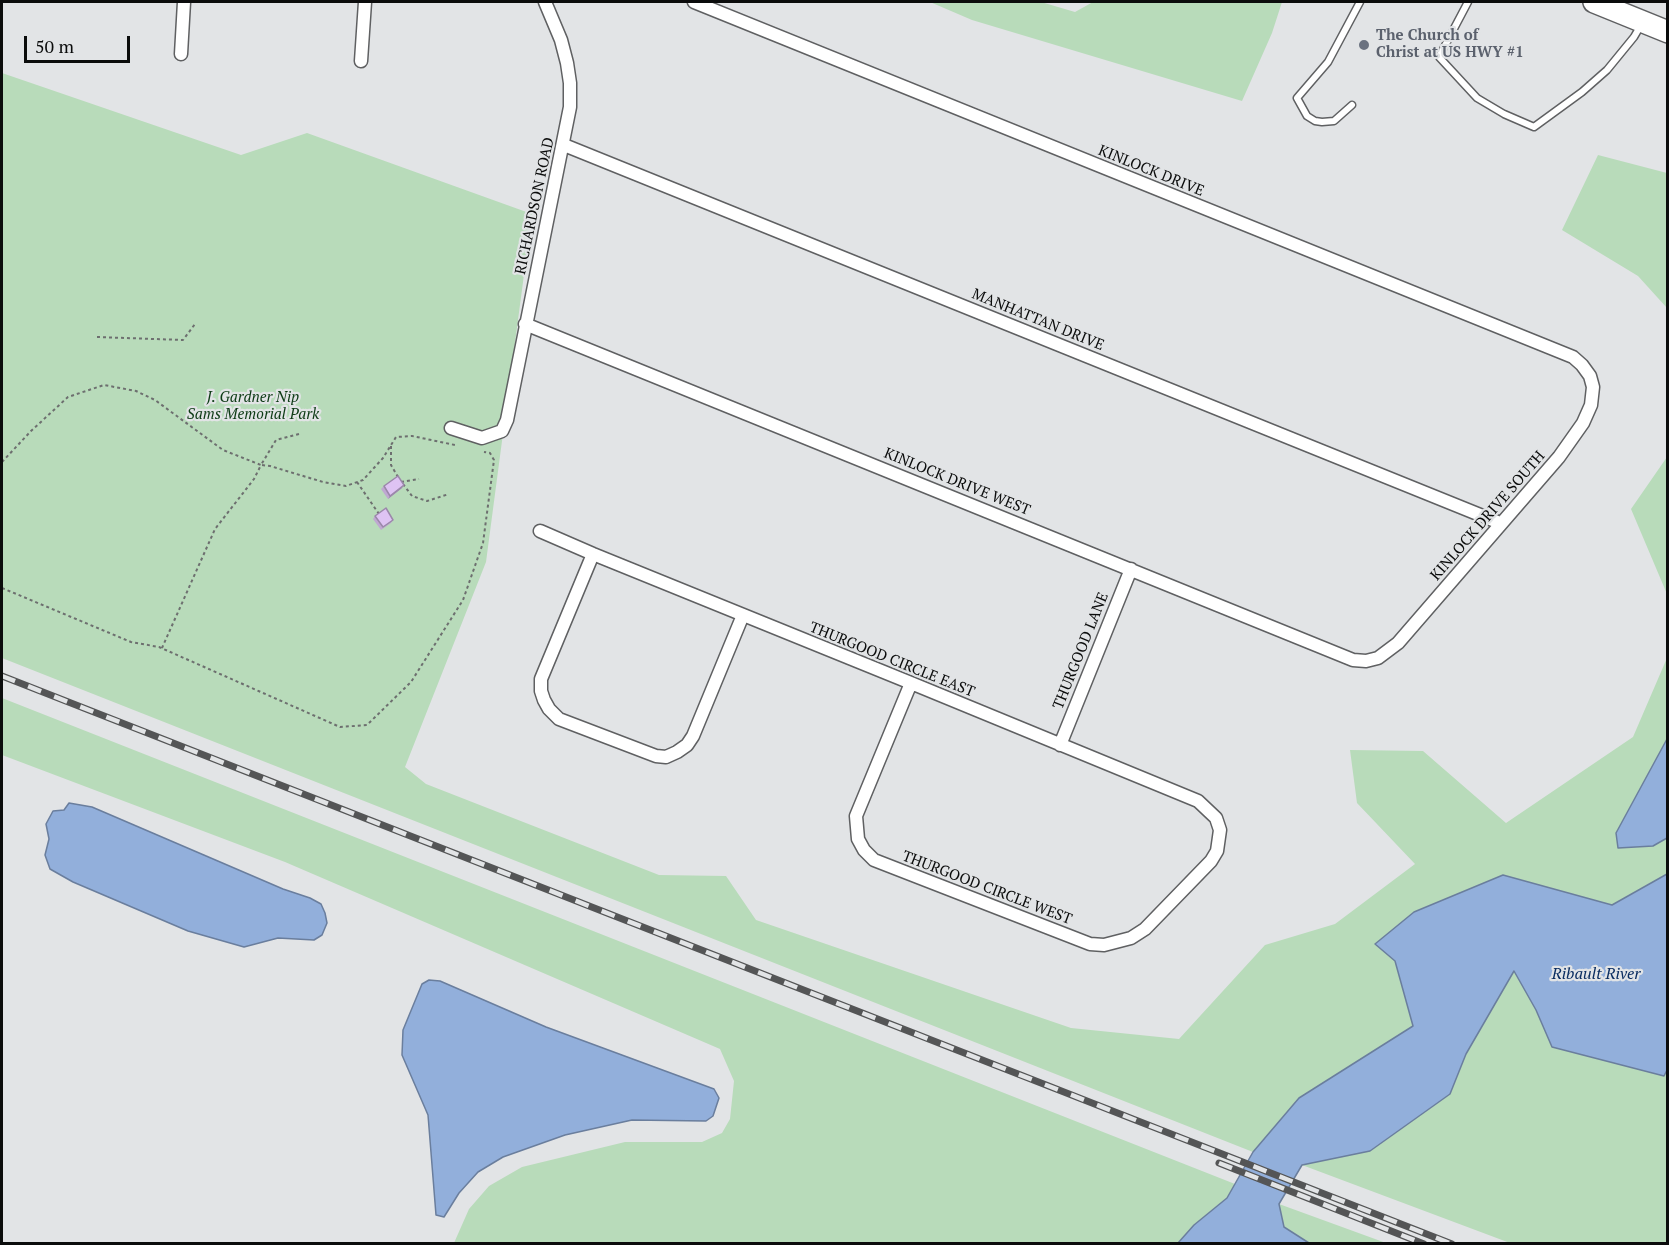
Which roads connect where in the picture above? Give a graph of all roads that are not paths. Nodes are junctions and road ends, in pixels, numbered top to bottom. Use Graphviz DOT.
graph roads {
  1 [pos="184,2"];
  2 [pos="365,2"];
  3 [pos="545,2"];
  4 [pos="694,2"];
  5 [pos="1360,2"];
  6 [pos="1468,2"];
  7 [pos="1594,2"];
  8 [pos="1643,22"];
  9 [pos="1668,32"];
  10 [pos="181,54"];
  11 [pos="361,61"];
  12 [pos="1352,105"];
  13 [pos="564,145"];
  14 [pos="525,324"];
  15 [pos="1590,376"];
  16 [pos="451,428"];
  17 [pos="1500,524"];
  18 [pos="540,531"];
  19 [pos="592,554"];
  20 [pos="1131,569"];
  21 [pos="743,615"];
  22 [pos="1378,658"];
  23 [pos="911,683"];
  24 [pos="1060,745"];
  25 [pos="1116,943"];
  1 -- 10 [label="street"];
  2 -- 11 [label="street"];
  3 -- 13 [label="street, RICHARDSON ROAD"];
  4 -- 15 [label="street, KINLOCK DRIVE"];
  5 -- 12 [label="lane"];
  6 -- 8 [label="lane"];
  7 -- 8 [label="highway"];
  8 -- 9 [label="highway"];
  13 -- 14 [label="street, RICHARDSON ROAD"];
  13 -- 17 [label="street, MANHATTAN DRIVE"];
  14 -- 16 [label="street, RICHARDSON ROAD"];
  14 -- 20 [label="street, KINLOCK DRIVE WEST"];
  15 -- 17 [label="street, KINLOCK DRIVE SOUTH"];
  17 -- 22 [label="street, KINLOCK DRIVE SOUTH"];
  18 -- 19 [label="street, THURGOOD CIRCLE EAST"];
  19 -- 21 [label="street, THURGOOD CIRCLE EAST"];
  19 -- 21 [label="street"];
  20 -- 22 [label="street, KINLOCK DRIVE WEST"];
  20 -- 24 [label="street, THURGOOD LANE"];
  21 -- 23 [label="street, THURGOOD CIRCLE EAST"];
  23 -- 24 [label="street, THURGOOD CIRCLE EAST"];
  23 -- 25 [label="street, THURGOOD CIRCLE WEST"];
  24 -- 25 [label="street, THURGOOD CIRCLE EAST"];
}
